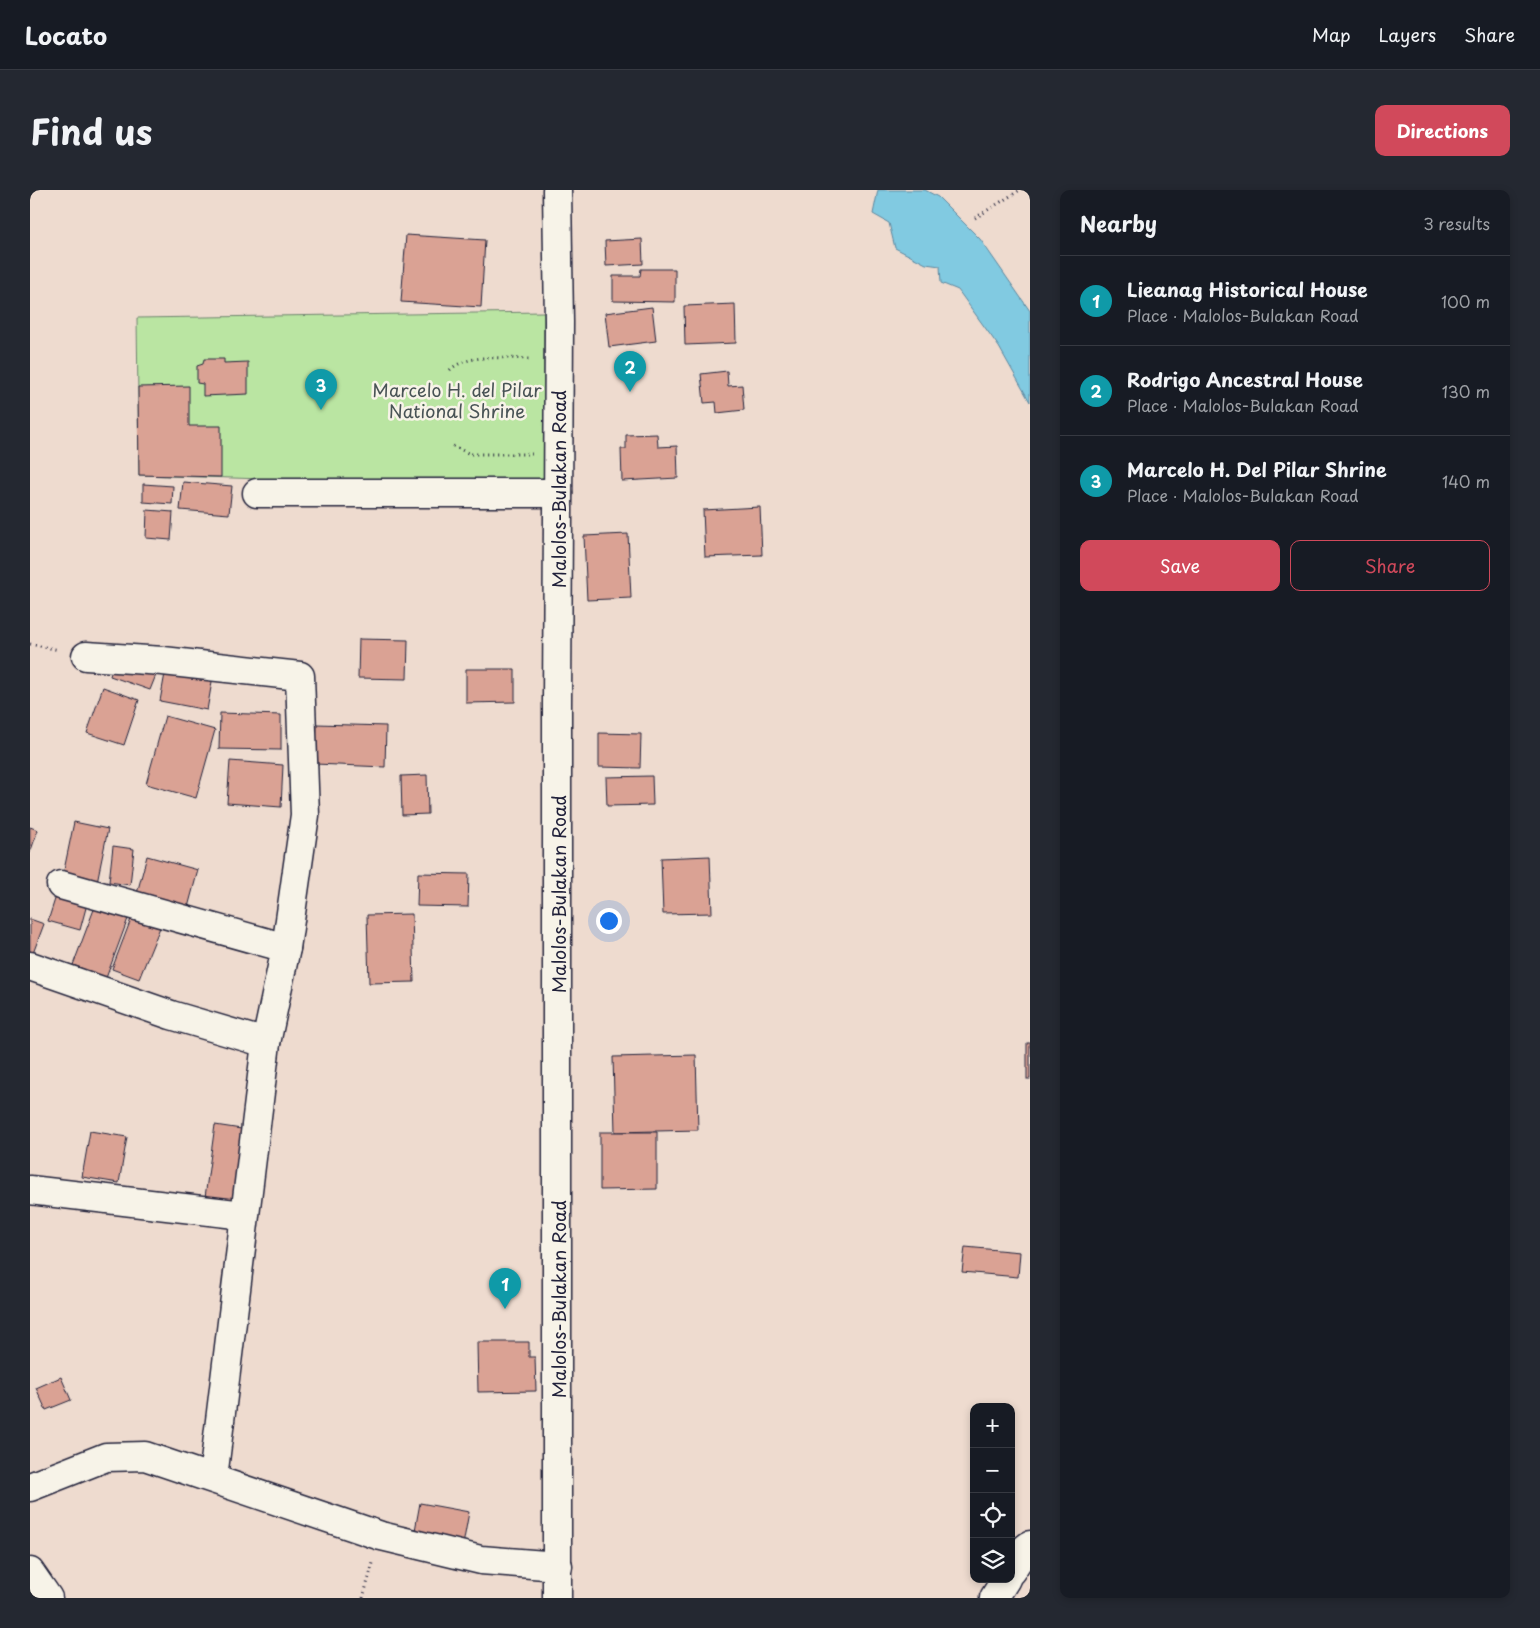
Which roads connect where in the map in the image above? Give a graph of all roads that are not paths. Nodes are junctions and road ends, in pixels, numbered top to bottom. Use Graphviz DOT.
graph roads {
  1 [pos="557,190"];
  2 [pos="257,493"];
  3 [pos="558,493"];
  4 [pos="86,656"];
  5 [pos="61,885"];
  6 [pos="286,948"];
  7 [pos="30,966"];
  8 [pos="266,1042"];
  9 [pos="30,1190"];
  10 [pos="244,1215"];
  11 [pos="213,1478"];
  12 [pos="30,1487"];
  13 [pos="1029,1544"];
  14 [pos="1015,1565"];
  15 [pos="558,1566"];
  16 [pos="30,1572"];
  17 [pos="1003,1583"];
  18 [pos="48,1598"];
  19 [pos="557,1598"];
  20 [pos="994,1598"];
  1 -- 3 [label="street, Malolos-Bulakan Road"];
  2 -- 3 [label="street"];
  3 -- 15 [label="street, Malolos-Bulakan Road"];
  4 -- 6 [label="street"];
  5 -- 6 [label="street"];
  6 -- 8 [label="street"];
  7 -- 8 [label="street"];
  8 -- 10 [label="street"];
  9 -- 10 [label="street"];
  10 -- 11 [label="street"];
  11 -- 12 [label="street"];
  11 -- 15 [label="street"];
  13 -- 14 [label="street"];
  15 -- 19 [label="street, Malolos-Bulakan Road"];
  16 -- 18 [label="street"];
  17 -- 20 [label="street"];
}
